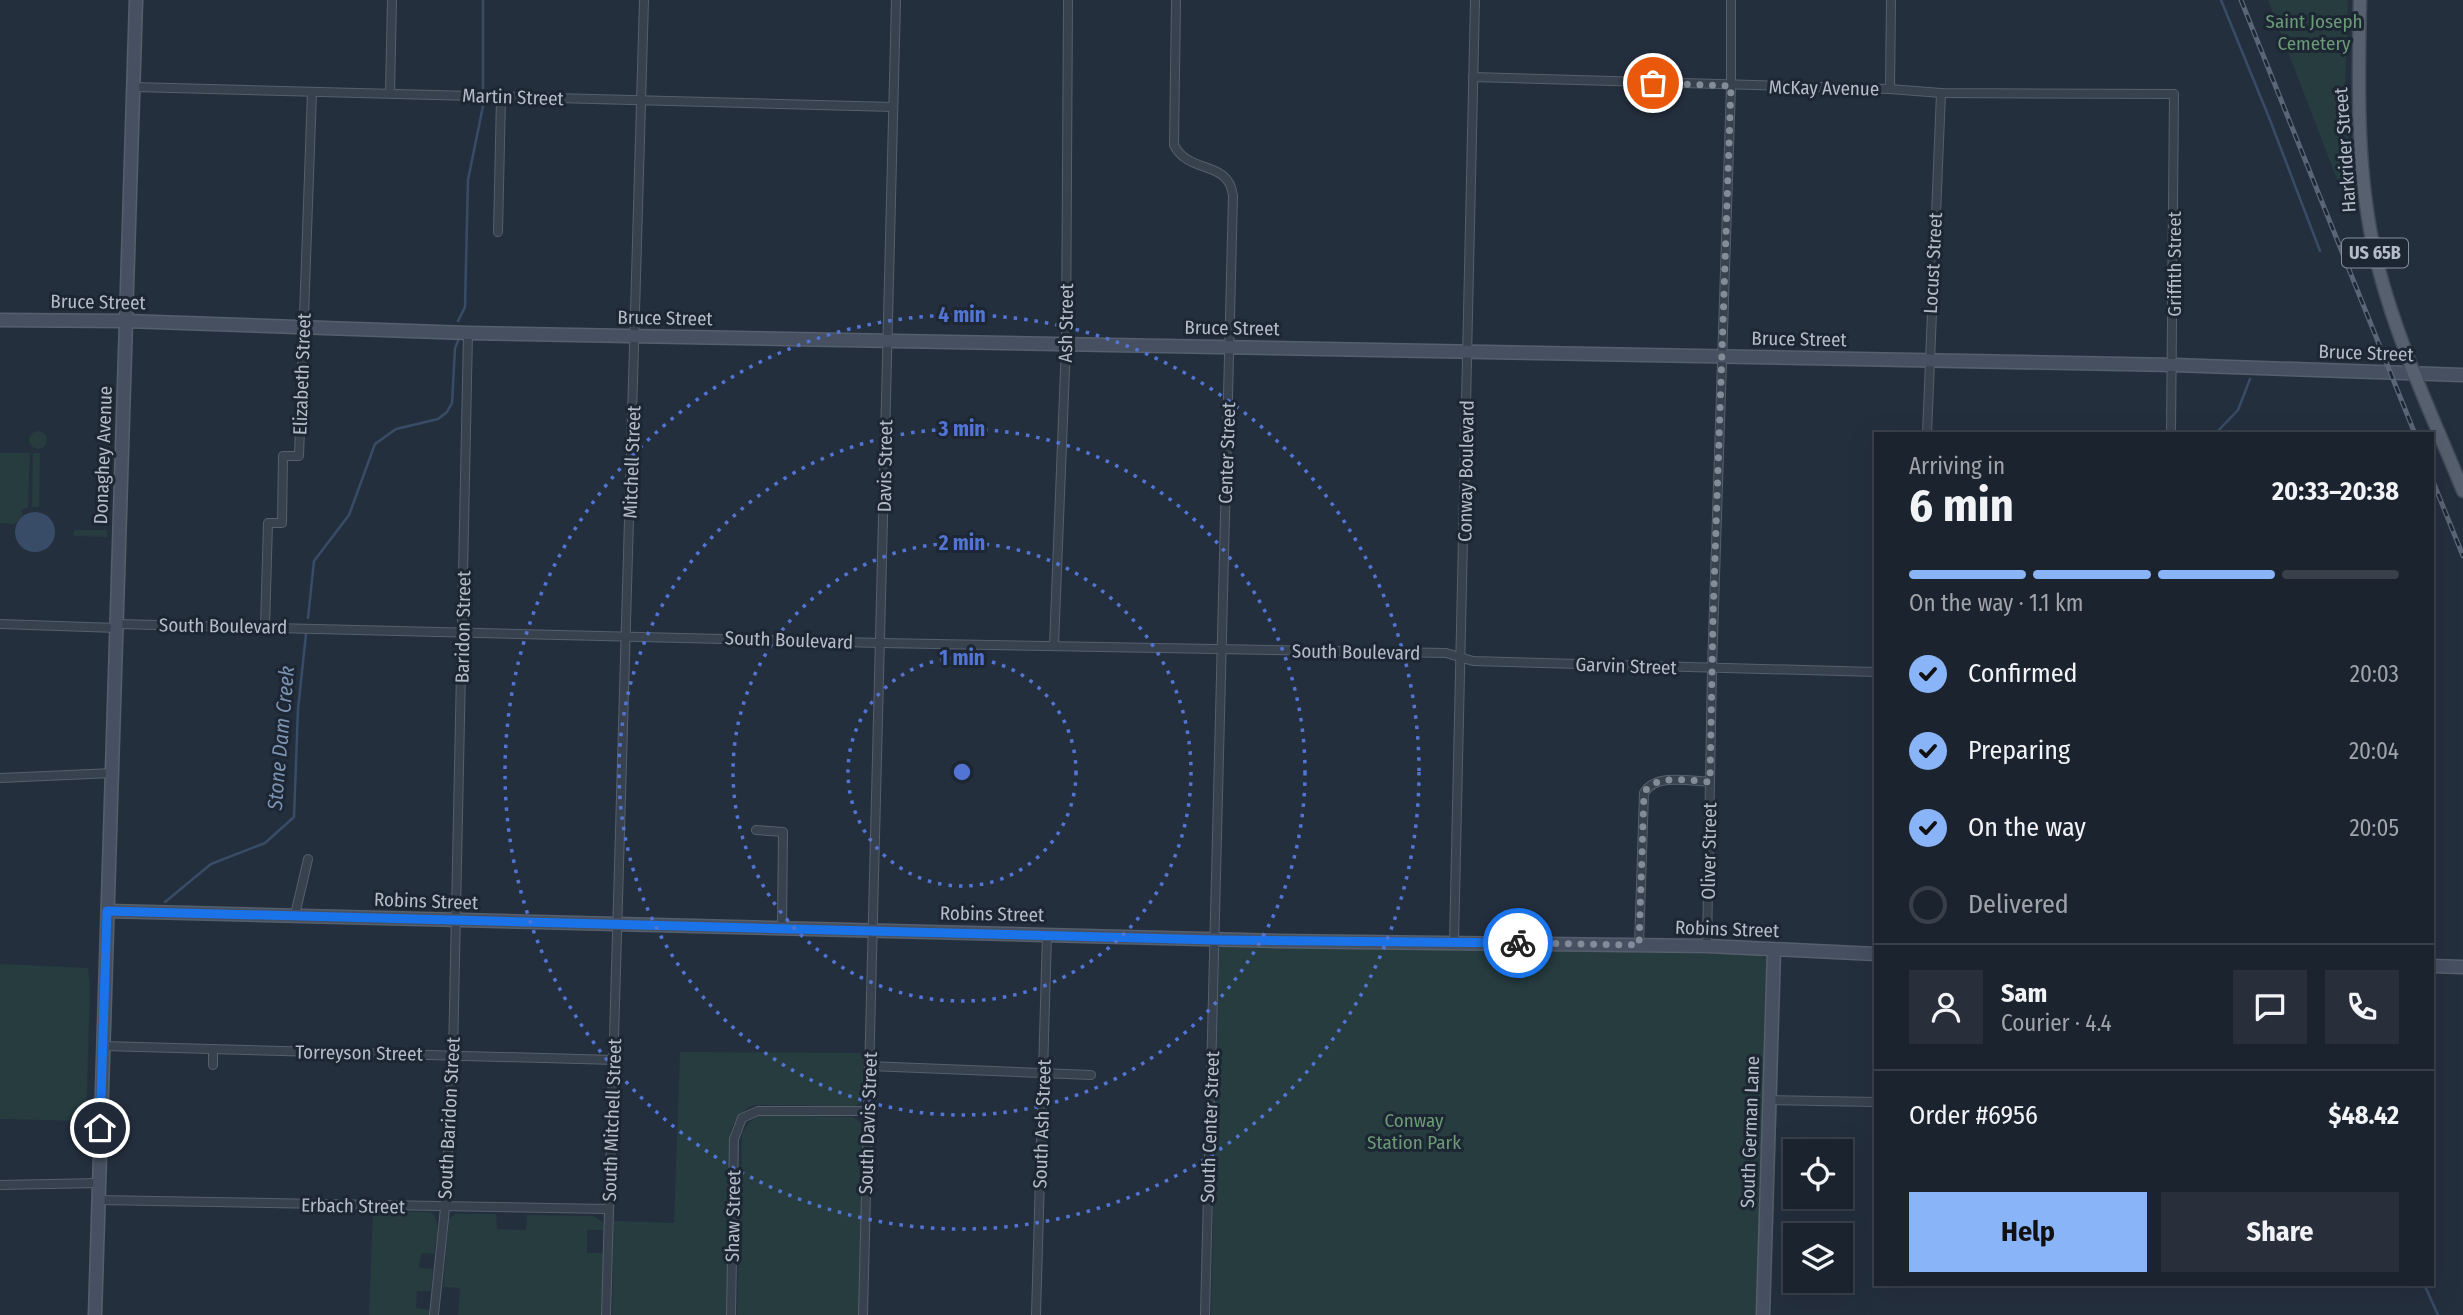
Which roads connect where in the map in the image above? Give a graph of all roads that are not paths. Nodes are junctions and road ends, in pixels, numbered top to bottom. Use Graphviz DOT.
graph roads {
  1 [pos="136,0"];
  2 [pos="392,0"];
  3 [pos="644,0"];
  4 [pos="896,0"];
  5 [pos="1068,0"];
  6 [pos="1176,0"];
  7 [pos="1475,0"];
  8 [pos="1731,0"];
  9 [pos="1891,0"];
  10 [pos="2360,0"];
  11 [pos="1473,77"];
  12 [pos="1731,86"];
  13 [pos="134,87"];
  14 [pos="1890,89"];
  15 [pos="312,92"];
  16 [pos="390,93"];
  17 [pos="1941,93"];
  18 [pos="2174,94"];
  19 [pos="501,96"];
  20 [pos="642,101"];
  21 [pos="893,107"];
  22 [pos="498,232"];
  23 [pos="0,320"];
  24 [pos="126,321"];
  25 [pos="303,327"];
  26 [pos="468,333"];
  27 [pos="636,336"];
  28 [pos="888,341"];
  29 [pos="1066,344"];
  30 [pos="1230,347"];
  31 [pos="1468,352"];
  32 [pos="1721,356"];
  33 [pos="1928,360"];
  34 [pos="2174,365"];
  35 [pos="2415,375"];
  36 [pos="2463,375"];
  37 [pos="1927,432"];
  38 [pos="2171,432"];
  39 [pos="2463,491"];
  40 [pos="0,625"];
  41 [pos="117,626"];
  42 [pos="265,627"];
  43 [pos="463,631"];
  44 [pos="627,635"];
  45 [pos="881,643"];
  46 [pos="1054,645"];
  47 [pos="1221,649"];
  48 [pos="1461,658"];
  49 [pos="1712,669"];
  50 [pos="1874,673"];
  51 [pos="113,774"];
  52 [pos="0,778"];
  53 [pos="1710,782"];
  54 [pos="756,830"];
  55 [pos="308,859"];
  56 [pos="107,911"];
  57 [pos="295,915"];
  58 [pos="456,922"];
  59 [pos="617,925"];
  60 [pos="782,928"];
  61 [pos="873,932"];
  62 [pos="1047,934"];
  63 [pos="1216,940"];
  64 [pos="1454,942"];
  65 [pos="1639,945"];
  66 [pos="1707,946"];
  67 [pos="1774,950"];
  68 [pos="1874,954"];
  69 [pos="2434,966"];
  70 [pos="2463,967"];
  71 [pos="103,1046"];
  72 [pos="213,1049"];
  73 [pos="453,1056"];
  74 [pos="615,1060"];
  75 [pos="213,1065"];
  76 [pos="869,1066"];
  77 [pos="1044,1074"];
  78 [pos="1091,1075"];
  79 [pos="1770,1100"];
  80 [pos="1874,1102"];
  81 [pos="867,1111"];
  82 [pos="99,1183"];
  83 [pos="0,1185"];
  84 [pos="98,1200"];
  85 [pos="445,1208"];
  86 [pos="608,1209"];
  87 [pos="95,1315"];
  88 [pos="434,1315"];
  89 [pos="606,1315"];
  90 [pos="732,1315"];
  91 [pos="863,1315"];
  92 [pos="1036,1315"];
  93 [pos="1205,1315"];
  94 [pos="1763,1315"];
  1 -- 13 [label="street, Donaghey Avenue"];
  2 -- 16 [label="street"];
  3 -- 20 [label="street, Mitchell Street"];
  4 -- 21 [label="street, Davis Street"];
  5 -- 29 [label="street, Ash Street"];
  6 -- 30 [label="street, Center Street"];
  7 -- 11 [label="street, Conway Boulevard"];
  8 -- 12 [label="street, Oliver Street"];
  9 -- 14 [label="street"];
  10 -- 35 [label="main road, Harkrider Street / US 65B"];
  11 -- 12 [label="street, McKay Avenue"];
  11 -- 31 [label="street, Conway Boulevard"];
  12 -- 14 [label="street, McKay Avenue"];
  12 -- 32 [label="street, Oliver Street"];
  13 -- 15 [label="street, Martin Street"];
  13 -- 24 [label="street, Donaghey Avenue"];
  14 -- 17 [label="street, McKay Avenue"];
  15 -- 16 [label="street, Martin Street"];
  15 -- 25 [label="street, Elizabeth Street"];
  16 -- 19 [label="street, Martin Street"];
  17 -- 18 [label="street, McKay Avenue"];
  17 -- 33 [label="street, Locust Street"];
  18 -- 34 [label="street, Griffith Street"];
  19 -- 20 [label="street, Martin Street"];
  19 -- 22 [label="street"];
  20 -- 21 [label="street, Martin Street"];
  20 -- 27 [label="street, Mitchell Street"];
  21 -- 28 [label="street, Davis Street"];
  23 -- 24 [label="street, Bruce Street"];
  24 -- 25 [label="street, Bruce Street"];
  24 -- 41 [label="street, Donaghey Avenue"];
  25 -- 26 [label="street, Bruce Street"];
  25 -- 42 [label="street, Elizabeth Street"];
  26 -- 27 [label="street, Bruce Street"];
  26 -- 43 [label="street, Baridon Street"];
  27 -- 28 [label="street, Bruce Street"];
  27 -- 44 [label="street, Mitchell Street"];
  28 -- 29 [label="street, Bruce Street"];
  28 -- 45 [label="street, Davis Street"];
  29 -- 30 [label="street, Bruce Street"];
  29 -- 46 [label="street, Ash Street"];
  30 -- 31 [label="street, Bruce Street"];
  30 -- 47 [label="street, Center Street"];
  31 -- 32 [label="street, Bruce Street"];
  31 -- 48 [label="street, Conway Boulevard"];
  32 -- 33 [label="street, Bruce Street"];
  32 -- 49 [label="street, Oliver Street"];
  33 -- 34 [label="street, Bruce Street"];
  33 -- 37 [label="street, Locust Street"];
  34 -- 35 [label="street, Bruce Street"];
  34 -- 38 [label="street, Griffith Street"];
  35 -- 36 [label="street, Bruce Street"];
  35 -- 39 [label="main road, Harkrider Street / US 65B"];
  40 -- 41 [label="street, South Boulevard"];
  41 -- 42 [label="street, South Boulevard"];
  41 -- 51 [label="street, Donaghey Avenue"];
  42 -- 43 [label="street, South Boulevard"];
  43 -- 44 [label="street, South Boulevard"];
  43 -- 58 [label="street, Baridon Street"];
  44 -- 45 [label="street, South Boulevard"];
  44 -- 59 [label="street, Mitchell Street"];
  45 -- 46 [label="street, South Boulevard"];
  45 -- 61 [label="street, Davis Street"];
  46 -- 47 [label="street, South Boulevard"];
  47 -- 48 [label="street, South Boulevard"];
  47 -- 63 [label="street, Center Street"];
  48 -- 49 [label="street, Garvin Street"];
  48 -- 64 [label="street, Conway Boulevard"];
  49 -- 50 [label="street, Garvin Street"];
  49 -- 53 [label="street, Oliver Street"];
  51 -- 52 [label="street"];
  51 -- 56 [label="street, Donaghey Avenue"];
  53 -- 65 [label="street"];
  53 -- 66 [label="street, Oliver Street"];
  54 -- 60 [label="street"];
  55 -- 57 [label="street"];
  56 -- 57 [label="street, Robins Street"];
  56 -- 71 [label="street, Donaghey Avenue"];
  57 -- 58 [label="street, Robins Street"];
  58 -- 59 [label="street, Robins Street"];
  58 -- 73 [label="street, South Baridon Street"];
  59 -- 60 [label="street, Robins Street"];
  59 -- 74 [label="street, South Mitchell Street"];
  60 -- 61 [label="street, Robins Street"];
  61 -- 62 [label="street, Robins Street"];
  61 -- 76 [label="street, South Davis Street"];
  62 -- 63 [label="street, Robins Street"];
  62 -- 77 [label="street, South Ash Street"];
  63 -- 64 [label="street, Robins Street"];
  63 -- 93 [label="street, South Center Street"];
  64 -- 65 [label="street, Robins Street"];
  65 -- 66 [label="street, Robins Street"];
  66 -- 67 [label="street, Robins Street"];
  67 -- 68 [label="street, Robins Street"];
  67 -- 79 [label="street, South German Lane"];
  69 -- 70 [label="street"];
  71 -- 72 [label="street, Torreyson Street"];
  71 -- 82 [label="street, Donaghey Avenue"];
  72 -- 73 [label="street, Torreyson Street"];
  72 -- 75 [label="street"];
  73 -- 74 [label="street, Torreyson Street"];
  73 -- 85 [label="street, South Baridon Street"];
  74 -- 86 [label="street, South Mitchell Street"];
  76 -- 77 [label="street"];
  76 -- 81 [label="street, South Davis Street"];
  77 -- 78 [label="street"];
  77 -- 92 [label="street, South Ash Street"];
  79 -- 80 [label="street"];
  79 -- 94 [label="street, South German Lane"];
  81 -- 90 [label="street, Shaw Street"];
  81 -- 91 [label="street, South Davis Street"];
  82 -- 83 [label="street"];
  82 -- 84 [label="street, Donaghey Avenue"];
  84 -- 85 [label="street, Erbach Street"];
  84 -- 87 [label="street, Donaghey Avenue"];
  85 -- 86 [label="street, Erbach Street"];
  85 -- 88 [label="street, South Baridon Street"];
  86 -- 89 [label="street, South Mitchell Street"];
}
